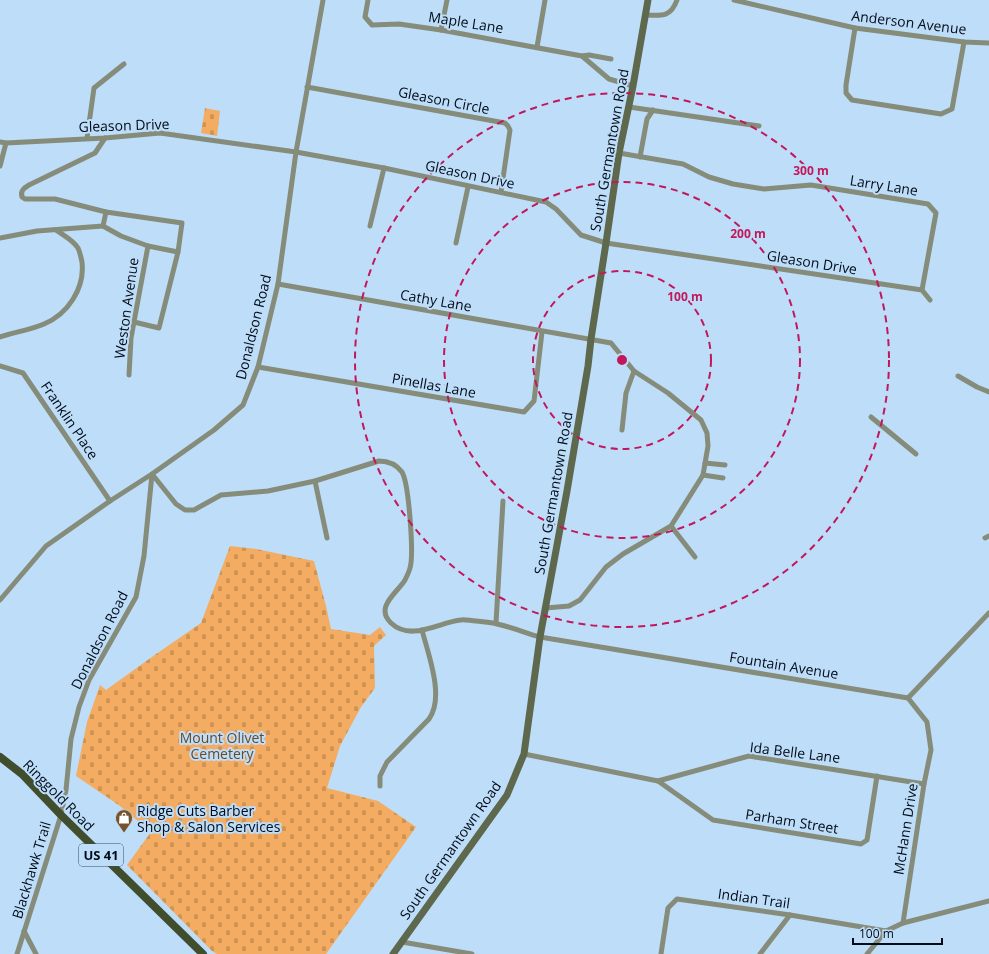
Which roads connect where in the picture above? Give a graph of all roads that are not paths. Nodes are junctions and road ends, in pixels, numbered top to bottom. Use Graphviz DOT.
graph roads {
  1 [pos="323,0"];
  2 [pos="368,0"];
  3 [pos="447,0"];
  4 [pos="545,0"];
  5 [pos="648,0"];
  6 [pos="677,0"];
  7 [pos="734,0"];
  8 [pos="646,16"];
  9 [pos="855,28"];
  10 [pos="442,30"];
  11 [pos="964,42"];
  12 [pos="989,43"];
  13 [pos="537,47"];
  14 [pos="582,56"];
  15 [pos="611,59"];
  16 [pos="124,64"];
  17 [pos="634,86"];
  18 [pos="307,87"];
  19 [pos="629,107"];
  20 [pos="653,110"];
  21 [pos="759,126"];
  22 [pos="87,138"];
  23 [pos="105,138"];
  24 [pos="0,142"];
  25 [pos="6,143"];
  26 [pos="296,152"];
  27 [pos="619,153"];
  28 [pos="640,157"];
  29 [pos="0,166"];
  30 [pos="384,168"];
  31 [pos="468,186"];
  32 [pos="501,192"];
  33 [pos="106,212"];
  34 [pos="103,226"];
  35 [pos="370,226"];
  36 [pos="56,230"];
  37 [pos="0,238"];
  38 [pos="456,243"];
  39 [pos="606,243"];
  40 [pos="148,246"];
  41 [pos="178,252"];
  42 [pos="278,284"];
  43 [pos="922,290"];
  44 [pos="930,300"];
  45 [pos="134,322"];
  46 [pos="542,332"];
  47 [pos="0,337"];
  48 [pos="591,340"];
  49 [pos="0,366"];
  50 [pos="258,367"];
  51 [pos="634,371"];
  52 [pos="129,375"];
  53 [pos="958,376"];
  54 [pos="989,392"];
  55 [pos="870,417"];
  56 [pos="622,430"];
  57 [pos="916,454"];
  58 [pos="706,463"];
  59 [pos="725,466"];
  60 [pos="152,474"];
  61 [pos="703,475"];
  62 [pos="722,478"];
  63 [pos="315,481"];
  64 [pos="110,501"];
  65 [pos="503,501"];
  66 [pos="671,526"];
  67 [pos="989,536"];
  68 [pos="327,538"];
  69 [pos="989,540"];
  70 [pos="695,557"];
  71 [pos="0,600"];
  72 [pos="546,608"];
  73 [pos="989,613"];
  74 [pos="496,623"];
  75 [pos="422,630"];
  76 [pos="540,637"];
  77 [pos="908,698"];
  78 [pos="524,754"];
  79 [pos="0,757"];
  80 [pos="877,776"];
  81 [pos="658,781"];
  82 [pos="924,784"];
  83 [pos="380,786"];
  84 [pos="61,816"];
  85 [pos="989,901"];
  86 [pos="790,915"];
  87 [pos="903,923"];
  88 [pos="24,931"];
  89 [pos="886,931"];
  90 [pos="402,942"];
  91 [pos="17,954"];
  92 [pos="36,954"];
  93 [pos="203,954"];
  94 [pos="393,954"];
  95 [pos="472,954"];
  96 [pos="661,954"];
  97 [pos="760,954"];
  98 [pos="867,954"];
  1 -- 18 [label="street, Donaldson Road"];
  2 -- 10 [label="street, Maple Lane"];
  3 -- 10 [label="street"];
  4 -- 13 [label="street"];
  5 -- 8 [label="main road, South Germantown Road"];
  6 -- 8 [label="street"];
  7 -- 9 [label="street, Anderson Avenue"];
  8 -- 17 [label="main road, South Germantown Road"];
  9 -- 11 [label="street, Anderson Avenue"];
  9 -- 11 [label="street"];
  10 -- 13 [label="street, Maple Lane"];
  11 -- 12 [label="street, Anderson Avenue"];
  13 -- 14 [label="street, Maple Lane"];
  14 -- 15 [label="street, Maple Lane"];
  14 -- 17 [label="street, Maple Lane"];
  16 -- 22 [label="street"];
  17 -- 19 [label="main road, South Germantown Road"];
  18 -- 26 [label="street, Donaldson Road"];
  18 -- 32 [label="street, Gleason Circle"];
  19 -- 20 [label="street"];
  19 -- 27 [label="main road, South Germantown Road"];
  20 -- 21 [label="street"];
  20 -- 28 [label="street"];
  22 -- 23 [label="street, Gleason Drive"];
  22 -- 25 [label="street, Gleason Drive"];
  23 -- 26 [label="street, Gleason Drive"];
  23 -- 33 [label="street"];
  24 -- 25 [label="street, Gleason Drive"];
  25 -- 29 [label="street"];
  26 -- 30 [label="street, Gleason Drive"];
  26 -- 42 [label="street, Donaldson Road"];
  27 -- 28 [label="street, Larry Lane"];
  27 -- 39 [label="main road, South Germantown Road"];
  28 -- 43 [label="street, Larry Lane"];
  30 -- 31 [label="street, Gleason Drive"];
  30 -- 35 [label="street"];
  31 -- 32 [label="street, Gleason Drive"];
  31 -- 38 [label="street"];
  32 -- 39 [label="street, Gleason Drive"];
  33 -- 34 [label="street"];
  33 -- 41 [label="street"];
  34 -- 36 [label="street"];
  34 -- 40 [label="street, Weston Avenue"];
  36 -- 37 [label="street"];
  36 -- 47 [label="street"];
  39 -- 43 [label="street, Gleason Drive"];
  39 -- 48 [label="main road, South Germantown Road"];
  40 -- 41 [label="street"];
  40 -- 45 [label="street, Weston Avenue"];
  41 -- 45 [label="street"];
  42 -- 46 [label="street, Cathy Lane"];
  42 -- 50 [label="street, Donaldson Road"];
  43 -- 44 [label="street"];
  45 -- 52 [label="street, Weston Avenue"];
  46 -- 48 [label="street, Cathy Lane"];
  46 -- 50 [label="street, Pinellas Lane"];
  48 -- 51 [label="street, Cathy Lane"];
  48 -- 72 [label="main road, South Germantown Road"];
  49 -- 64 [label="street, Franklin Place"];
  50 -- 60 [label="street, Donaldson Road"];
  51 -- 56 [label="street"];
  51 -- 58 [label="street, Cathy Lane"];
  53 -- 54 [label="street"];
  55 -- 57 [label="street"];
  58 -- 59 [label="street"];
  58 -- 61 [label="street, Cathy Lane"];
  60 -- 63 [label="street"];
  60 -- 64 [label="street"];
  60 -- 84 [label="street, Donaldson Road"];
  61 -- 62 [label="street"];
  61 -- 66 [label="street, Cathy Lane"];
  63 -- 68 [label="street"];
  63 -- 75 [label="street, Fountain Avenue"];
  64 -- 71 [label="street"];
  65 -- 74 [label="street"];
  66 -- 70 [label="street"];
  66 -- 72 [label="street"];
  67 -- 69 [label="street"];
  72 -- 76 [label="main road, South Germantown Road"];
  73 -- 77 [label="street"];
  74 -- 75 [label="street, Fountain Avenue"];
  74 -- 76 [label="street, Fountain Avenue"];
  75 -- 83 [label="street"];
  76 -- 77 [label="street, Fountain Avenue"];
  76 -- 78 [label="main road, South Germantown Road"];
  77 -- 82 [label="street, McHann Drive"];
  78 -- 81 [label="street, Ida Belle Lane"];
  78 -- 90 [label="main road, South Germantown Road"];
  79 -- 84 [label="main road, Ringgold Road / US 41"];
  80 -- 81 [label="street, Ida Belle Lane"];
  80 -- 81 [label="street, Parham Street"];
  80 -- 82 [label="street, Ida Belle Lane"];
  82 -- 87 [label="street, McHann Drive"];
  84 -- 88 [label="street, Blackhawk Trail"];
  84 -- 93 [label="main road, Ringgold Road / US 41"];
  85 -- 87 [label="street"];
  86 -- 89 [label="street, Indian Trail"];
  86 -- 96 [label="street, Indian Trail"];
  86 -- 97 [label="street"];
  87 -- 89 [label="street"];
  88 -- 91 [label="street, Blackhawk Trail"];
  88 -- 92 [label="street"];
  89 -- 98 [label="street"];
  90 -- 94 [label="main road, South Germantown Road"];
  90 -- 95 [label="street"];
}
